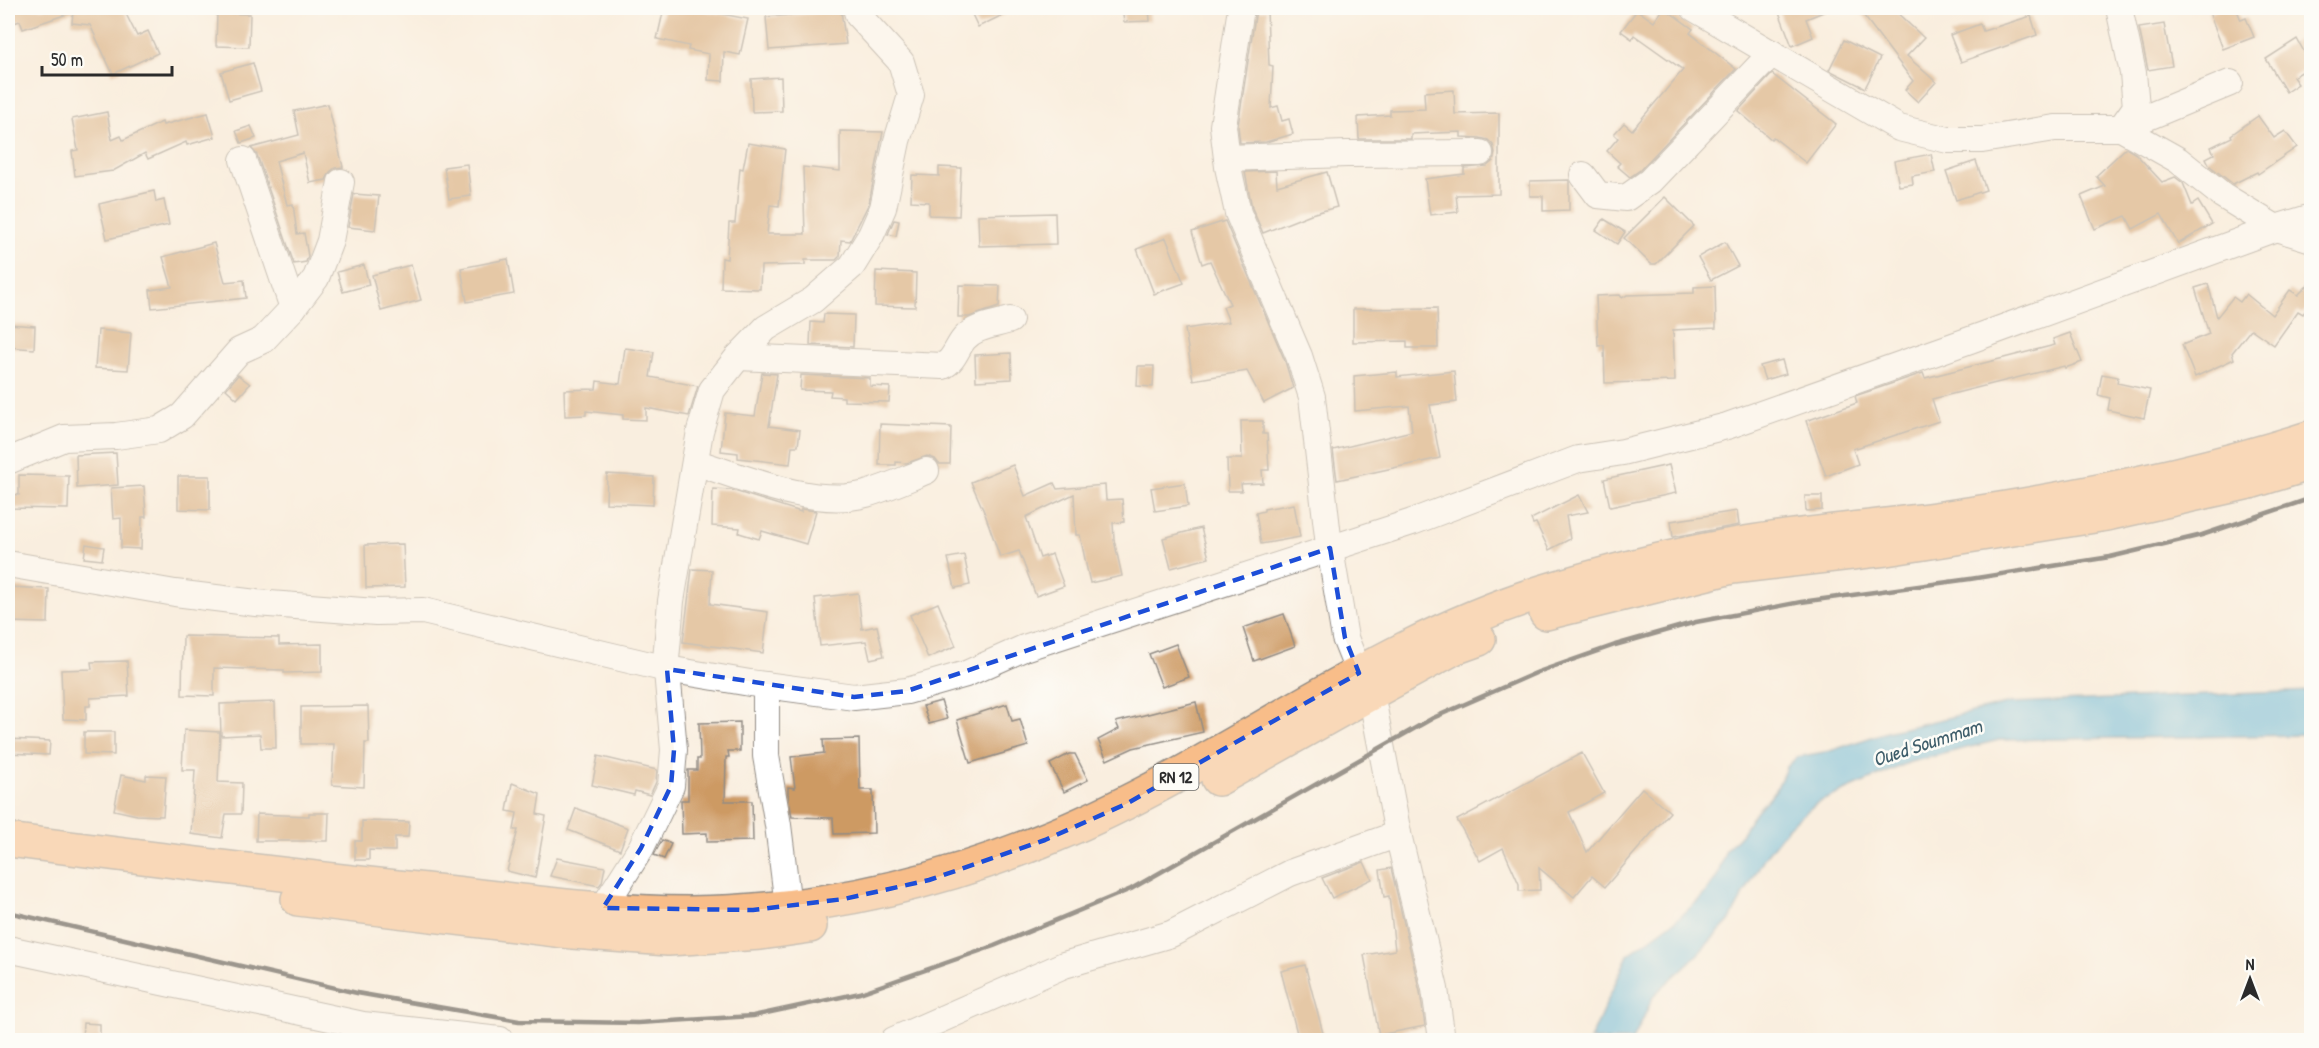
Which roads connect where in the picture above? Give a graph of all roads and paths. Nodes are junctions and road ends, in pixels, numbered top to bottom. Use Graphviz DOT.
graph roads {
  1 [pos="856,8"];
  2 [pos="1241,8"];
  3 [pos="1694,8"];
  4 [pos="2119,8"];
  5 [pos="1773,53"];
  6 [pos="2230,83"];
  7 [pos="2121,128"];
  8 [pos="1480,153"];
  9 [pos="1227,158"];
  10 [pos="243,160"];
  11 [pos="1583,175"];
  12 [pos="341,182"];
  13 [pos="2312,217"];
  14 [pos="2276,228"];
  15 [pos="2312,238"];
  16 [pos="293,308"];
  17 [pos="1010,320"];
  18 [pos="738,357"];
  19 [pos="2312,437"];
  20 [pos="8,461"];
  21 [pos="695,462"];
  22 [pos="2312,463"];
  23 [pos="926,471"];
  24 [pos="1330,548"];
  25 [pos="8,564"];
  26 [pos="667,669"];
  27 [pos="1365,683"];
  28 [pos="766,685"];
  29 [pos="1398,834"];
  30 [pos="8,840"];
  31 [pos="8,862"];
  32 [pos="789,906"];
  33 [pos="603,908"];
  34 [pos="8,949"];
  35 [pos="500,1041"];
  36 [pos="894,1041"];
  37 [pos="1442,1041"];
  1 -- 18 [label="street"];
  2 -- 9 [label="street"];
  3 -- 5 [label="street"];
  4 -- 7 [label="street"];
  5 -- 7 [label="street"];
  5 -- 11 [label="street"];
  6 -- 7 [label="street"];
  7 -- 14 [label="street"];
  8 -- 9 [label="street"];
  9 -- 24 [label="street"];
  10 -- 16 [label="street"];
  12 -- 16 [label="street"];
  13 -- 14 [label="street"];
  14 -- 15 [label="street"];
  14 -- 24 [label="street"];
  16 -- 20 [label="street"];
  17 -- 18 [label="street"];
  18 -- 21 [label="street"];
  19 -- 27 [label="highway, RN 12"];
  21 -- 23 [label="street"];
  21 -- 26 [label="street"];
  22 -- 27 [label="highway, RN 12"];
  24 -- 27 [label="street"];
  24 -- 28 [label="street"];
  25 -- 26 [label="street"];
  26 -- 28 [label="street"];
  26 -- 33 [label="street"];
  27 -- 29 [label="street"];
  27 -- 31 [label="highway, RN 12"];
  27 -- 32 [label="highway, RN 12"];
  28 -- 32 [label="street"];
  29 -- 36 [label="street"];
  29 -- 37 [label="street"];
  30 -- 33 [label="highway, RN 12"];
  32 -- 33 [label="highway, RN 12"];
  34 -- 35 [label="street"];
}
